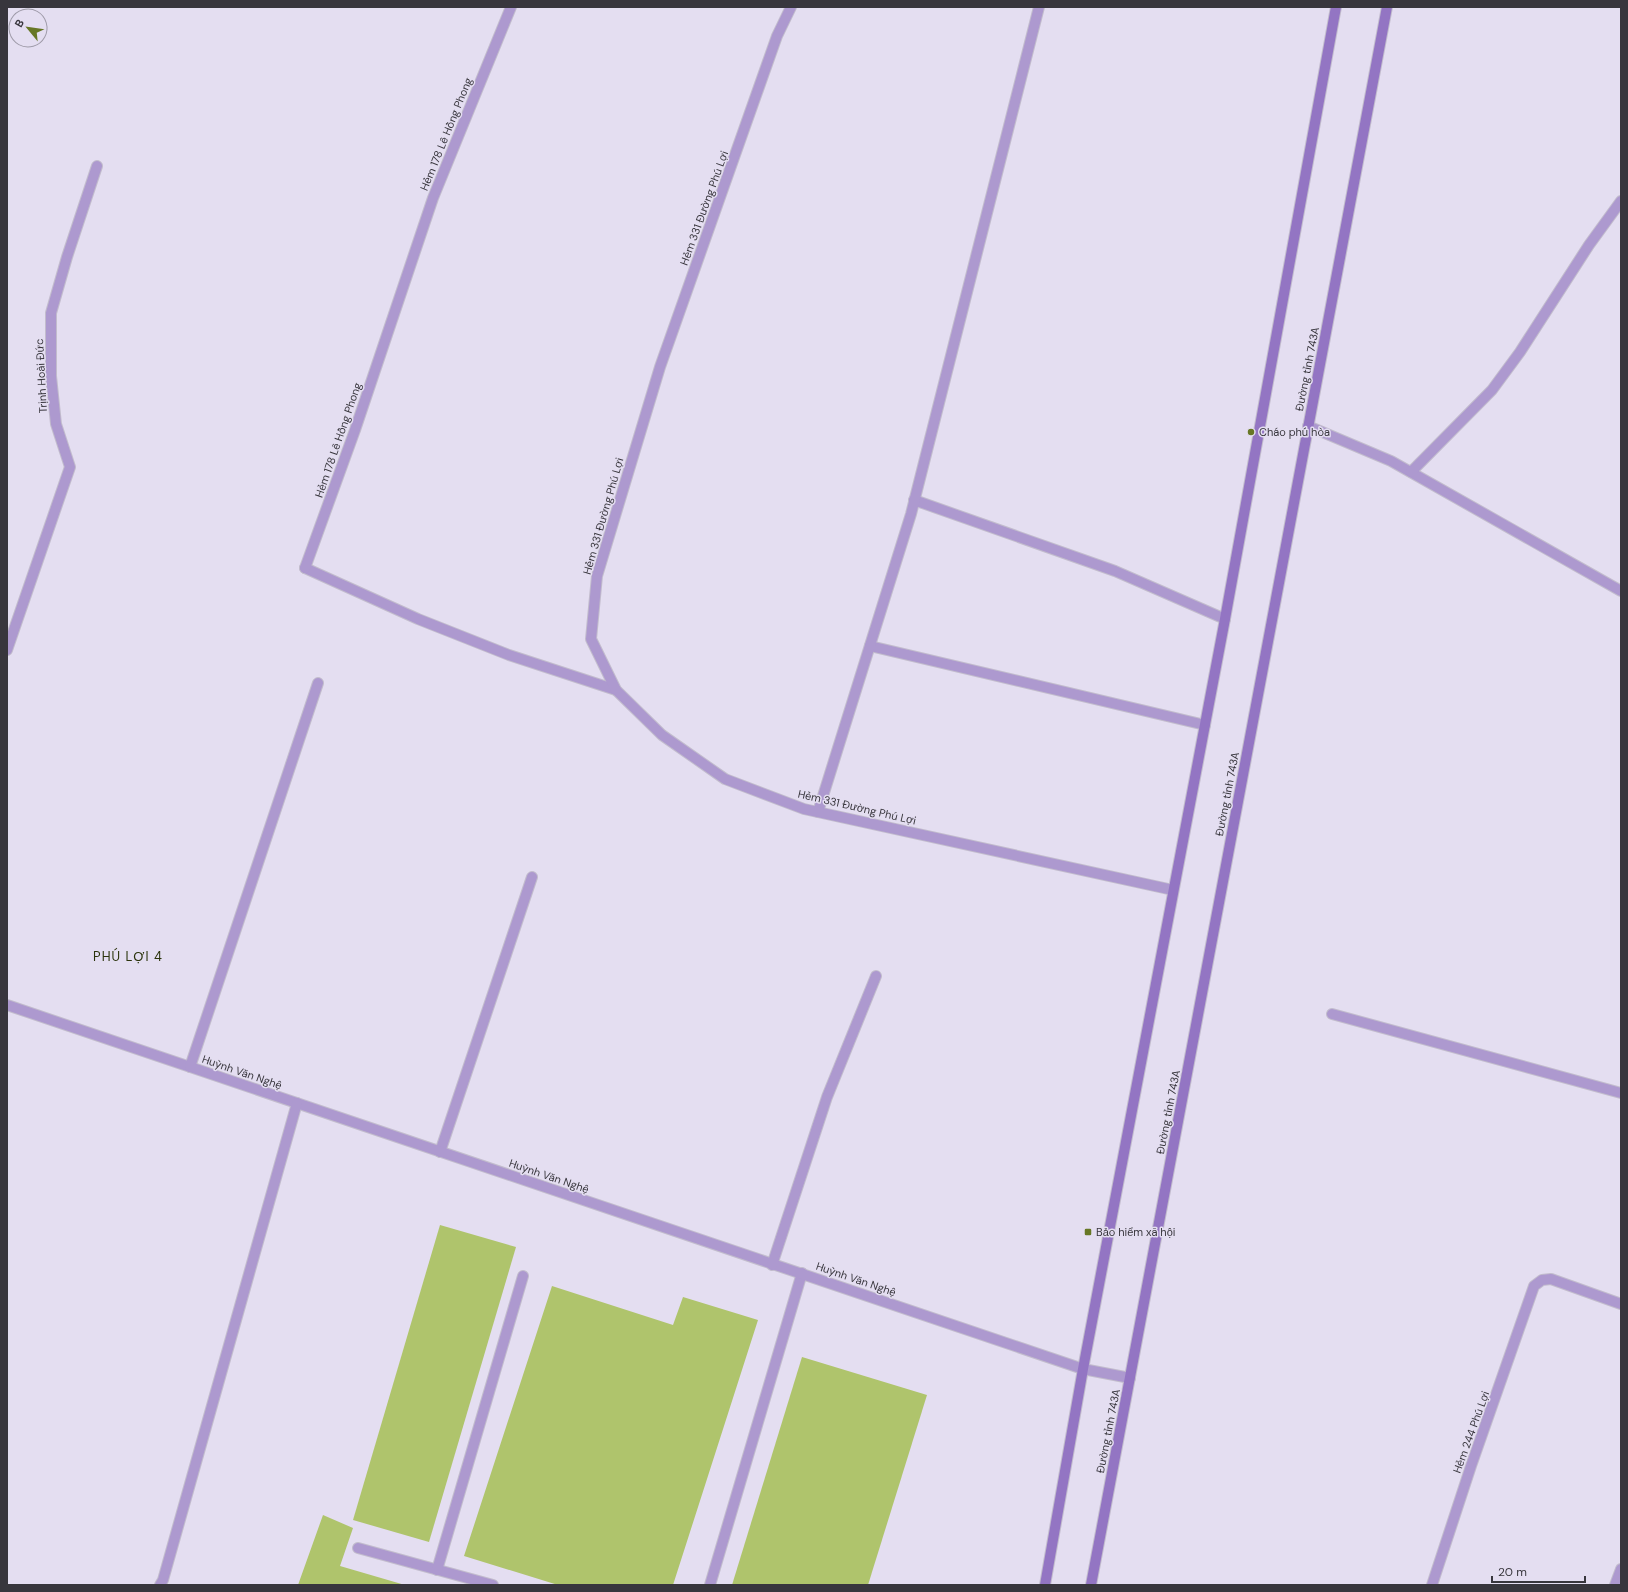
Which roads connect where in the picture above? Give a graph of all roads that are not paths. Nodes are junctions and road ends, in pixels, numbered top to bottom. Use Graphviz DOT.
graph roads {
  1 [pos="511,7"];
  2 [pos="791,7"];
  3 [pos="1039,7"];
  4 [pos="1336,7"];
  5 [pos="1387,7"];
  6 [pos="97,166"];
  7 [pos="1621,201"];
  8 [pos="1308,426"];
  9 [pos="1411,472"];
  10 [pos="914,500"];
  11 [pos="1621,591"];
  12 [pos="1225,619"];
  13 [pos="870,646"];
  14 [pos="7,648"];
  15 [pos="318,683"];
  16 [pos="616,690"];
  17 [pos="1205,725"];
  18 [pos="818,812"];
  19 [pos="532,877"];
  20 [pos="1173,890"];
  21 [pos="876,976"];
  22 [pos="7,1005"];
  23 [pos="1332,1014"];
  24 [pos="190,1067"];
  25 [pos="1621,1093"];
  26 [pos="298,1103"];
  27 [pos="440,1152"];
  28 [pos="772,1265"];
  29 [pos="802,1273"];
  30 [pos="522,1276"];
  31 [pos="1621,1304"];
  32 [pos="1083,1370"];
  33 [pos="1130,1378"];
  34 [pos="358,1548"];
  35 [pos="1621,1569"];
  36 [pos="437,1570"];
  37 [pos="160,1585"];
  38 [pos="493,1585"];
  39 [pos="710,1585"];
  40 [pos="1045,1585"];
  41 [pos="1091,1585"];
  42 [pos="1432,1585"];
  43 [pos="1615,1585"];
  1 -- 16 [label="street, Hẻm 178 Lê Hồng Phong"];
  2 -- 16 [label="street, Hẻm 331 Đường Phú Lợi"];
  3 -- 10 [label="street"];
  4 -- 12 [label="main road"];
  5 -- 8 [label="main road, Đường tỉnh 743A"];
  6 -- 14 [label="street, Trịnh Hoài Đức"];
  7 -- 9 [label="street"];
  8 -- 9 [label="street"];
  8 -- 33 [label="main road, Đường tỉnh 743A"];
  9 -- 11 [label="street"];
  10 -- 12 [label="street"];
  10 -- 13 [label="street"];
  12 -- 17 [label="main road"];
  13 -- 17 [label="street"];
  13 -- 18 [label="street"];
  15 -- 24 [label="street"];
  16 -- 18 [label="street, Hẻm 331 Đường Phú Lợi"];
  17 -- 20 [label="main road"];
  18 -- 20 [label="street, Hẻm 331 Đường Phú Lợi"];
  19 -- 27 [label="street"];
  20 -- 32 [label="main road"];
  21 -- 28 [label="street"];
  22 -- 24 [label="street, Huỳnh Văn Nghệ"];
  23 -- 25 [label="street"];
  24 -- 26 [label="street, Huỳnh Văn Nghệ"];
  26 -- 27 [label="street, Huỳnh Văn Nghệ"];
  26 -- 37 [label="street"];
  27 -- 28 [label="street, Huỳnh Văn Nghệ"];
  28 -- 29 [label="street, Huỳnh Văn Nghệ"];
  29 -- 32 [label="street, Huỳnh Văn Nghệ"];
  29 -- 39 [label="street"];
  30 -- 36 [label="street"];
  31 -- 42 [label="street, Hẻm 244 Phú Lợi"];
  32 -- 33 [label="street, Huỳnh Văn Nghệ"];
  32 -- 40 [label="main road"];
  33 -- 41 [label="main road, Đường tỉnh 743A"];
  34 -- 36 [label="street"];
  35 -- 43 [label="street"];
  36 -- 38 [label="street"];
}
